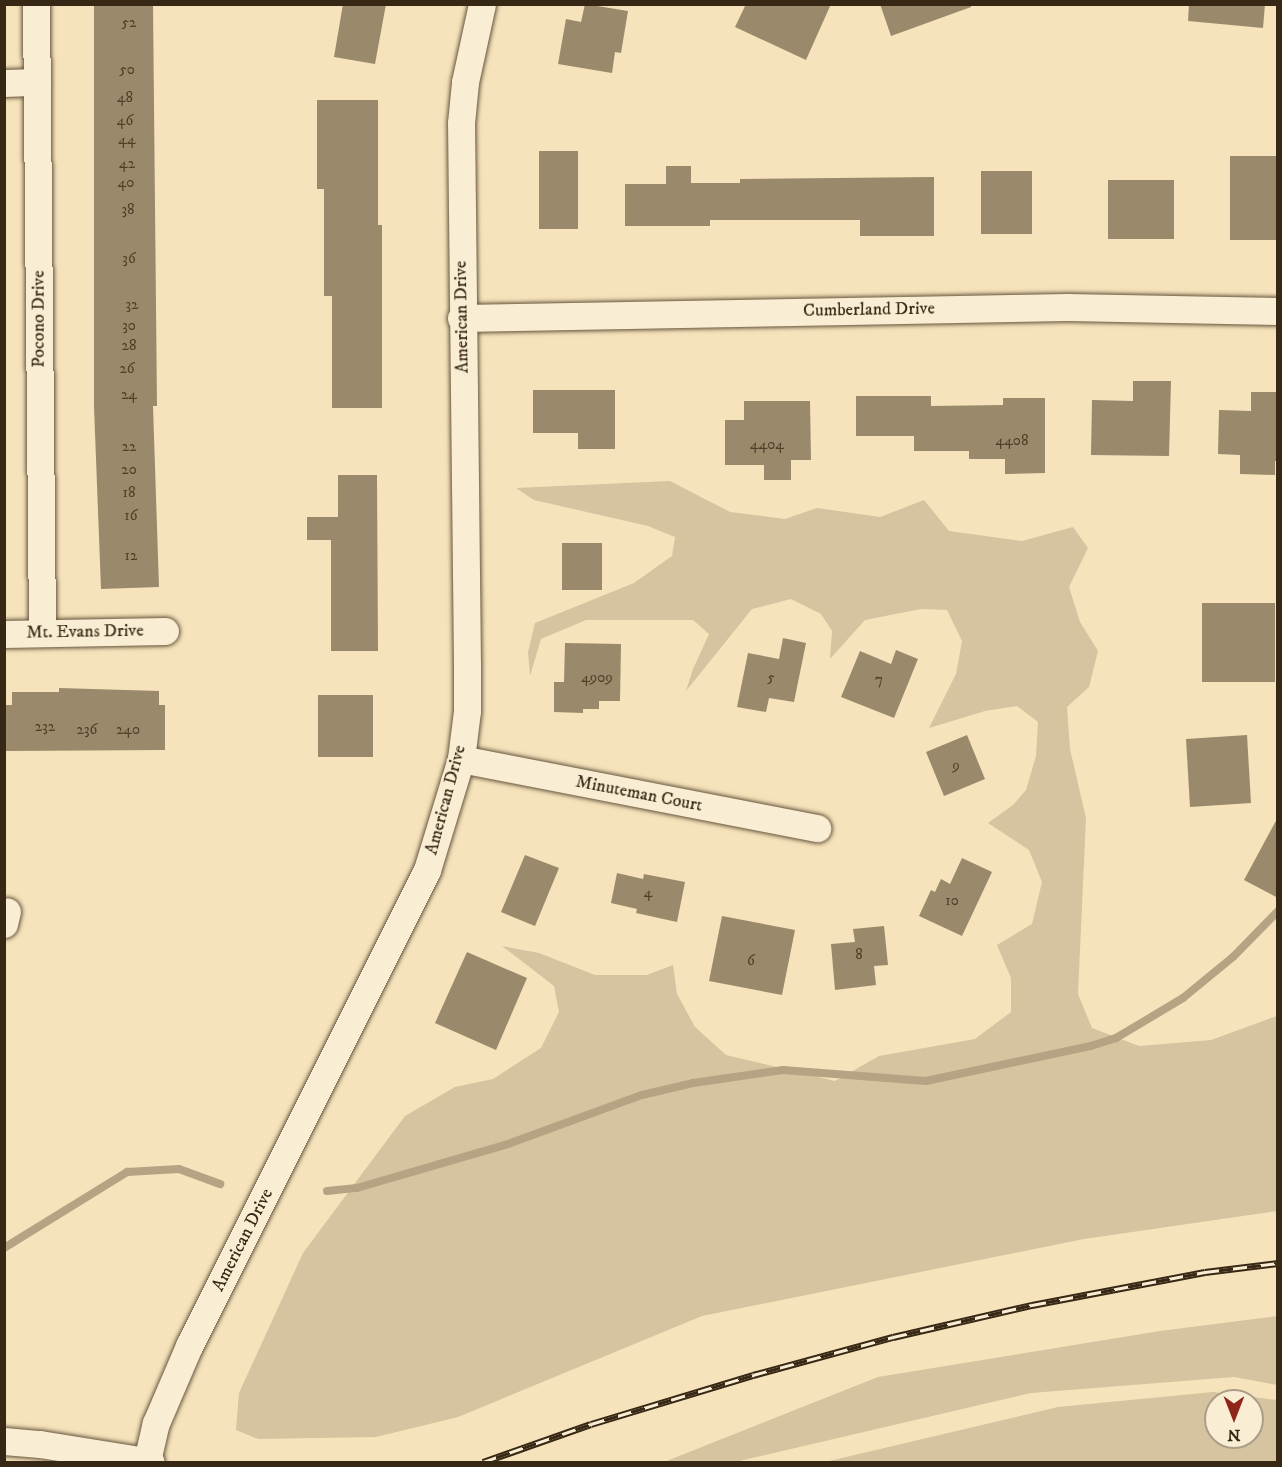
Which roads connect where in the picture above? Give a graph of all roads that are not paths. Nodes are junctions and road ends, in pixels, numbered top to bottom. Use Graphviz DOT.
graph roads {
  1 [pos="36,4"];
  2 [pos="482,4"];
  3 [pos="37,82"];
  4 [pos="4,83"];
  5 [pos="1278,311"];
  6 [pos="461,318"];
  7 [pos="165,631"];
  8 [pos="42,633"];
  9 [pos="4,634"];
  10 [pos="461,759"];
  11 [pos="817,828"];
  12 [pos="4,1441"];
  13 [pos="149,1462"];
  1 -- 3 [label="street, Pocono Drive"];
  2 -- 6 [label="street, American Drive"];
  3 -- 4 [label="street"];
  3 -- 8 [label="street, Pocono Drive"];
  5 -- 6 [label="street, Cumberland Drive"];
  6 -- 10 [label="street, American Drive"];
  7 -- 8 [label="street, Mt. Evans Drive"];
  8 -- 9 [label="street, Mt. Evans Drive"];
  10 -- 11 [label="street, Minuteman Court"];
  10 -- 13 [label="street, American Drive"];
  12 -- 13 [label="street"];
}
